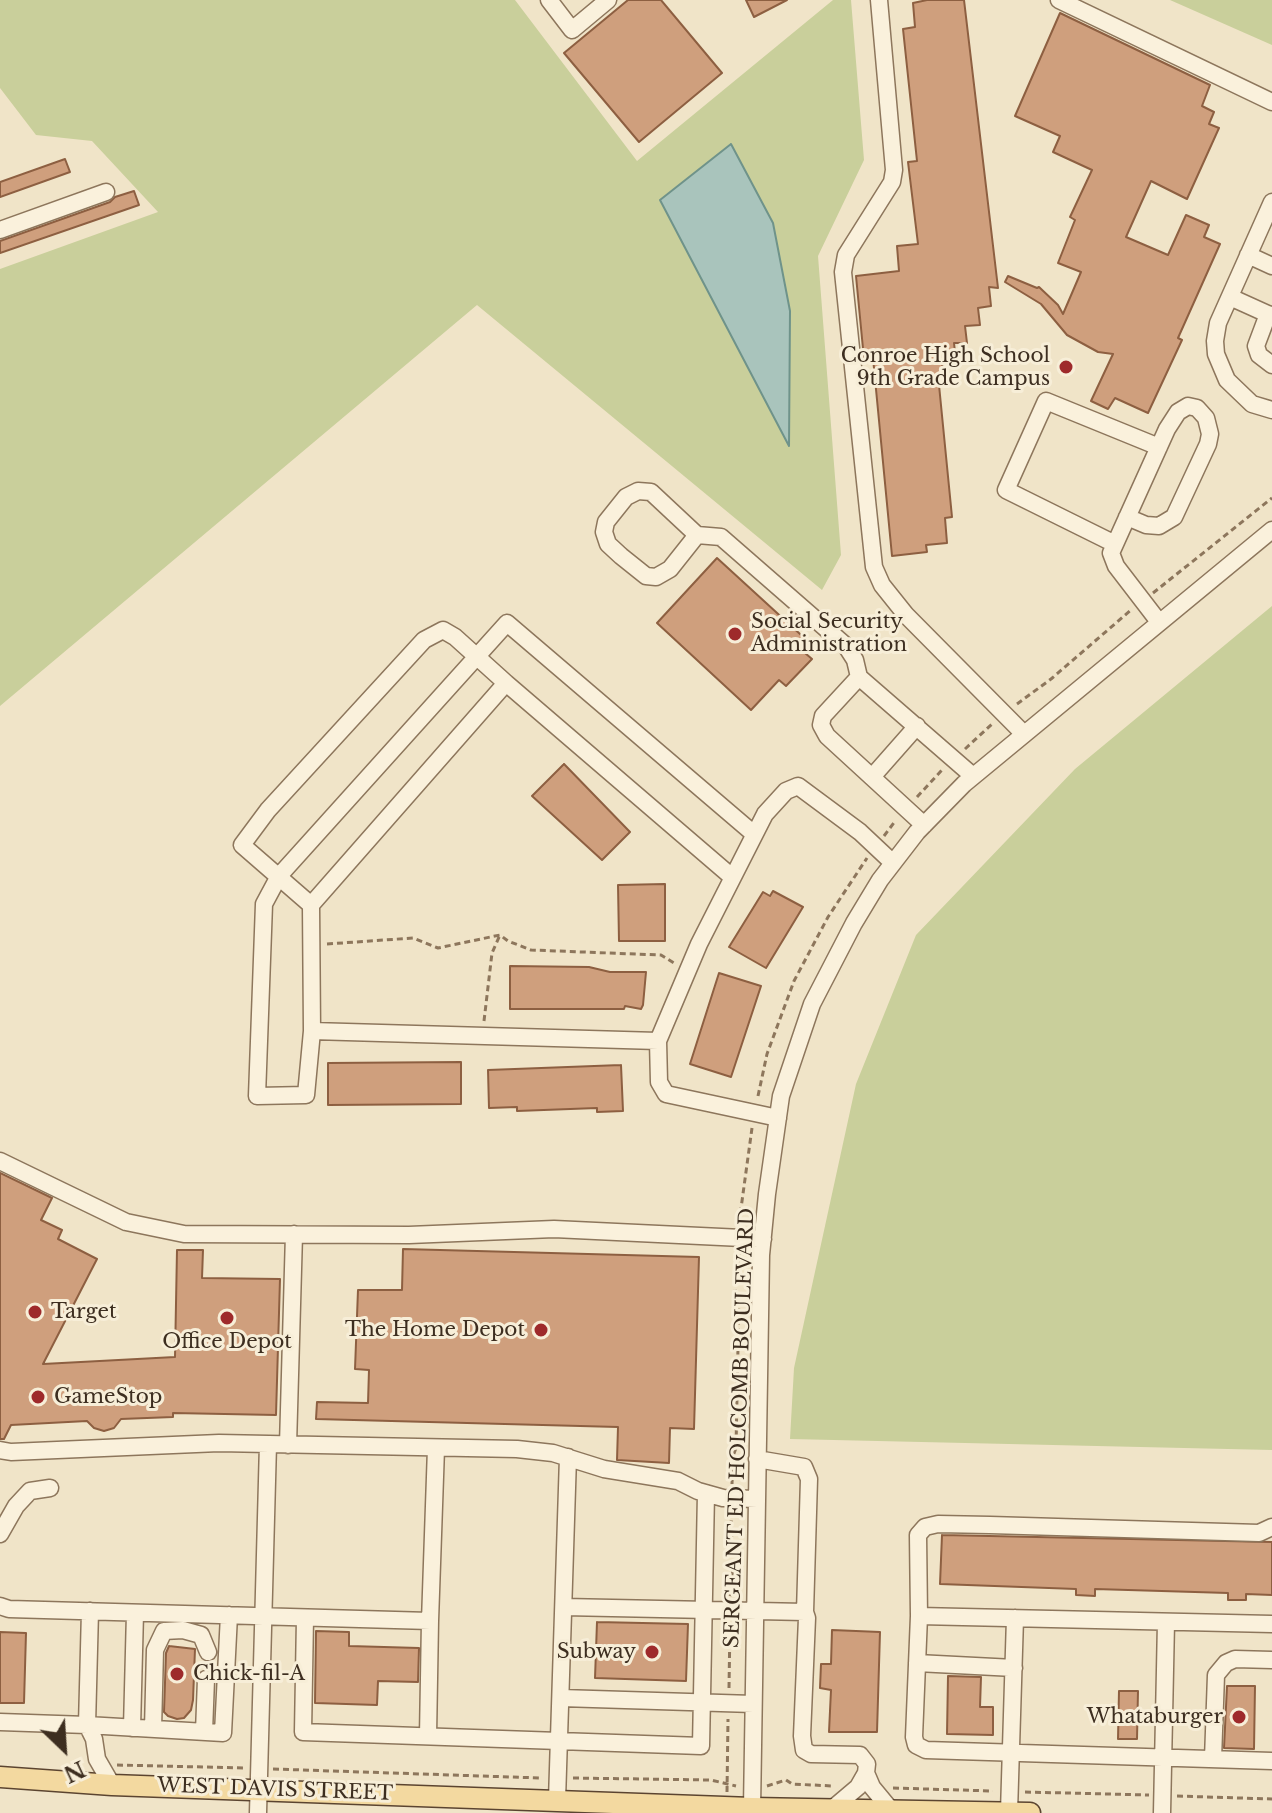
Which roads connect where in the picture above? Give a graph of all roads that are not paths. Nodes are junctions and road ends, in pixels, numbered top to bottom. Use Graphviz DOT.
graph roads {
  1 [pos="549,0"];
  2 [pos="608,0"];
  3 [pos="879,0"];
  4 [pos="1059,0"];
  5 [pos="1272,102"];
  6 [pos="106,192"];
  7 [pos="1270,214"];
  8 [pos="0,230"];
  9 [pos="1248,255"];
  10 [pos="1272,266"];
  11 [pos="1230,297"];
  12 [pos="1270,315"];
  13 [pos="1272,365"];
  14 [pos="1272,410"];
  15 [pos="1159,447"];
  16 [pos="1127,517"];
  17 [pos="1272,530"];
  18 [pos="697,535"];
  19 [pos="1115,544"];
  20 [pos="1159,622"];
  21 [pos="476,657"];
  22 [pos="859,677"];
  23 [pos="506,683"];
  24 [pos="917,726"];
  25 [pos="1023,733"];
  26 [pos="973,776"];
  27 [pos="872,777"];
  28 [pos="924,825"];
  29 [pos="754,834"];
  30 [pos="893,863"];
  31 [pos="279,876"];
  32 [pos="732,877"];
  33 [pos="311,905"];
  34 [pos="312,1031"];
  35 [pos="658,1041"];
  36 [pos="778,1118"];
  37 [pos="0,1161"];
  38 [pos="294,1234"];
  39 [pos="763,1239"];
  40 [pos="268,1444"];
  41 [pos="288,1445"];
  42 [pos="436,1448"];
  43 [pos="0,1450"];
  44 [pos="568,1457"];
  45 [pos="757,1459"];
  46 [pos="50,1488"];
  47 [pos="706,1493"];
  48 [pos="757,1499"];
  49 [pos="1272,1527"];
  50 [pos="0,1534"];
  51 [pos="0,1606"];
  52 [pos="564,1607"];
  53 [pos="704,1610"];
  54 [pos="90,1611"];
  55 [pos="755,1611"];
  56 [pos="805,1612"];
  57 [pos="135,1613"];
  58 [pos="229,1615"];
  59 [pos="263,1616"];
  60 [pos="919,1616"];
  61 [pos="305,1618"];
  62 [pos="1015,1618"];
  63 [pos="430,1621"];
  64 [pos="1166,1622"];
  65 [pos="1272,1624"];
  66 [pos="208,1652"];
  67 [pos="1272,1660"];
  68 [pos="917,1663"];
  69 [pos="1014,1668"];
  70 [pos="206,1679"];
  71 [pos="561,1698"];
  72 [pos="701,1703"];
  73 [pos="753,1704"];
  74 [pos="0,1722"];
  75 [pos="87,1725"];
  76 [pos="132,1728"];
  77 [pos="153,1729"];
  78 [pos="204,1732"];
  79 [pos="428,1736"];
  80 [pos="560,1740"];
  81 [pos="1012,1753"];
  82 [pos="1163,1758"];
  83 [pos="1213,1759"];
  84 [pos="1272,1761"];
  85 [pos="0,1777"];
  86 [pos="258,1779"];
  87 [pos="866,1782"];
  88 [pos="112,1785"];
  89 [pos="557,1800"];
  90 [pos="1010,1802"];
  91 [pos="1162,1804"];
  92 [pos="832,1809"];
  93 [pos="752,1810"];
  94 [pos="891,1810"];
  95 [pos="258,1813"];
  96 [pos="1030,1813"];
  1 -- 2 [label="street"];
  3 -- 25 [label="street"];
  4 -- 5 [label="street"];
  6 -- 8 [label="street"];
  7 -- 9 [label="street"];
  9 -- 10 [label="street"];
  9 -- 11 [label="street"];
  11 -- 12 [label="street"];
  11 -- 14 [label="street"];
  12 -- 13 [label="street"];
  15 -- 16 [label="street"];
  15 -- 16 [label="street"];
  15 -- 19 [label="street"];
  16 -- 19 [label="street"];
  17 -- 20 [label="street, SERGEANT ED HOLCOMB BOULEVARD"];
  18 -- 18 [label="street"];
  18 -- 22 [label="street"];
  19 -- 20 [label="street"];
  20 -- 25 [label="street, SERGEANT ED HOLCOMB BOULEVARD"];
  21 -- 23 [label="street"];
  21 -- 29 [label="street"];
  21 -- 31 [label="street"];
  21 -- 31 [label="street"];
  22 -- 24 [label="street"];
  22 -- 27 [label="street"];
  23 -- 32 [label="street"];
  23 -- 33 [label="street"];
  24 -- 26 [label="street"];
  24 -- 27 [label="street"];
  25 -- 26 [label="street, SERGEANT ED HOLCOMB BOULEVARD"];
  26 -- 28 [label="street, SERGEANT ED HOLCOMB BOULEVARD"];
  27 -- 28 [label="street"];
  28 -- 30 [label="street, SERGEANT ED HOLCOMB BOULEVARD"];
  29 -- 30 [label="street"];
  29 -- 32 [label="street"];
  30 -- 36 [label="street, SERGEANT ED HOLCOMB BOULEVARD"];
  31 -- 33 [label="street"];
  31 -- 34 [label="street"];
  32 -- 35 [label="street"];
  33 -- 34 [label="street"];
  34 -- 35 [label="street"];
  35 -- 36 [label="street"];
  36 -- 39 [label="street, SERGEANT ED HOLCOMB BOULEVARD"];
  37 -- 38 [label="street"];
  38 -- 39 [label="street"];
  38 -- 41 [label="street"];
  39 -- 45 [label="street, SERGEANT ED HOLCOMB BOULEVARD"];
  40 -- 41 [label="street"];
  40 -- 43 [label="street"];
  40 -- 59 [label="street"];
  41 -- 42 [label="street"];
  42 -- 44 [label="street"];
  42 -- 63 [label="street"];
  44 -- 47 [label="street"];
  44 -- 52 [label="street"];
  45 -- 48 [label="street, SERGEANT ED HOLCOMB BOULEVARD"];
  45 -- 56 [label="street"];
  46 -- 50 [label="street"];
  47 -- 48 [label="street"];
  47 -- 53 [label="street"];
  48 -- 55 [label="street, SERGEANT ED HOLCOMB BOULEVARD"];
  49 -- 60 [label="street"];
  51 -- 54 [label="street"];
  52 -- 53 [label="street"];
  52 -- 71 [label="street"];
  53 -- 55 [label="street"];
  53 -- 72 [label="street"];
  54 -- 57 [label="street"];
  54 -- 75 [label="street"];
  55 -- 56 [label="street"];
  55 -- 73 [label="street, SERGEANT ED HOLCOMB BOULEVARD"];
  56 -- 87 [label="street"];
  57 -- 58 [label="street"];
  57 -- 76 [label="street"];
  58 -- 59 [label="street"];
  58 -- 78 [label="street"];
  59 -- 61 [label="street"];
  59 -- 86 [label="street"];
  60 -- 62 [label="street"];
  60 -- 68 [label="street"];
  61 -- 63 [label="street"];
  61 -- 79 [label="street"];
  62 -- 64 [label="street"];
  62 -- 69 [label="street"];
  63 -- 79 [label="street"];
  64 -- 65 [label="street"];
  64 -- 82 [label="street"];
  66 -- 77 [label="street"];
  67 -- 83 [label="street"];
  68 -- 69 [label="street"];
  68 -- 81 [label="street"];
  69 -- 81 [label="street"];
  70 -- 78 [label="street"];
  71 -- 72 [label="street"];
  71 -- 80 [label="street"];
  72 -- 73 [label="street"];
  72 -- 80 [label="street"];
  73 -- 93 [label="street, SERGEANT ED HOLCOMB BOULEVARD"];
  74 -- 75 [label="street"];
  75 -- 76 [label="street"];
  75 -- 88 [label="street"];
  76 -- 77 [label="street"];
  77 -- 78 [label="street"];
  79 -- 80 [label="street"];
  80 -- 89 [label="street"];
  81 -- 82 [label="street"];
  81 -- 90 [label="street"];
  82 -- 83 [label="street"];
  82 -- 91 [label="street"];
  83 -- 84 [label="street"];
  85 -- 88 [label="main road, WEST DAVIS STREET"];
  86 -- 88 [label="main road, WEST DAVIS STREET"];
  86 -- 89 [label="main road, WEST DAVIS STREET"];
  86 -- 95 [label="street"];
  87 -- 92 [label="street"];
  87 -- 94 [label="street"];
  89 -- 93 [label="main road, WEST DAVIS STREET"];
  90 -- 94 [label="main road, WEST DAVIS STREET"];
  90 -- 96 [label="main road, WEST DAVIS STREET"];
  92 -- 93 [label="main road, WEST DAVIS STREET"];
  92 -- 94 [label="main road, WEST DAVIS STREET"];
}
